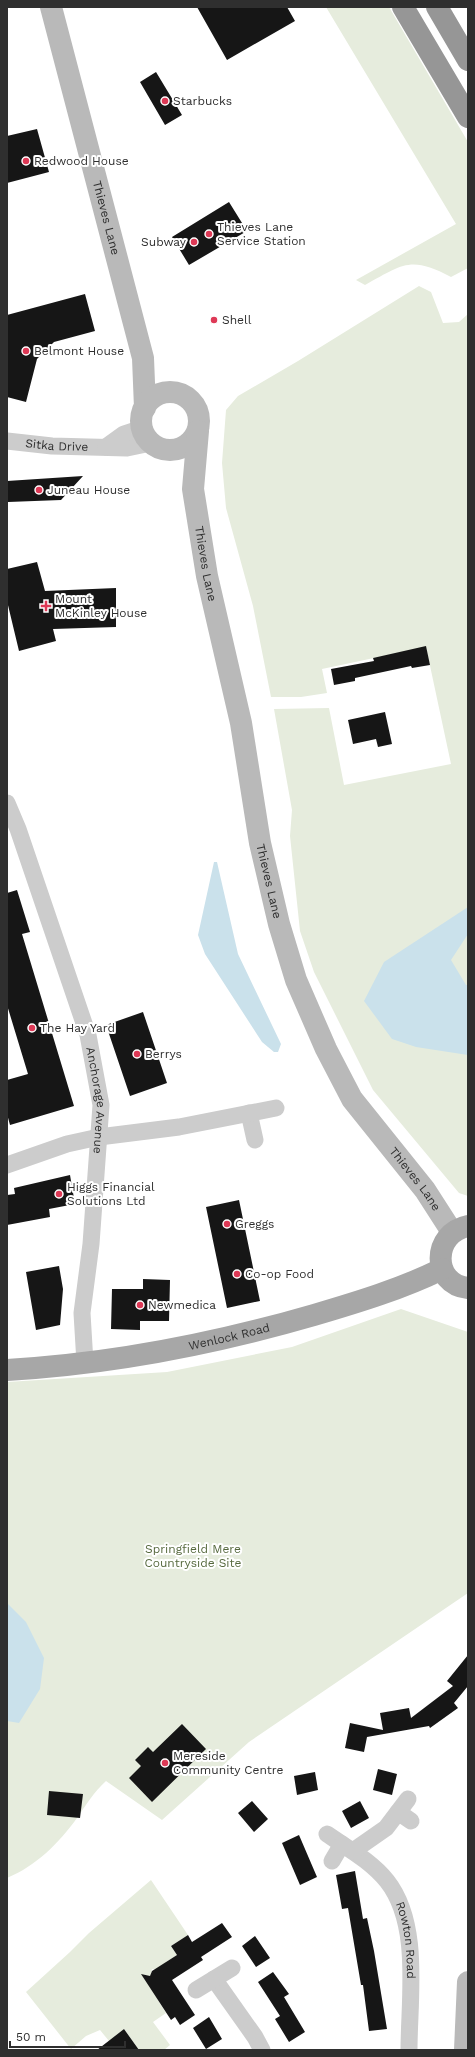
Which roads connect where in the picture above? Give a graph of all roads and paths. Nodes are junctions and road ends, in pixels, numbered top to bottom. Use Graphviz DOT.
graph roads {
  1 [pos="51,7"];
  2 [pos="403,7"];
  3 [pos="436,7"];
  4 [pos="468,60"];
  5 [pos="468,117"];
  6 [pos="143,358"];
  7 [pos="175,393"];
  8 [pos="146,426"];
  9 [pos="198,431"];
  10 [pos="7,441"];
  11 [pos="171,450"];
  12 [pos="193,489"];
  13 [pos="7,803"];
  14 [pos="276,1108"];
  15 [pos="249,1113"];
  16 [pos="99,1138"];
  17 [pos="255,1140"];
  18 [pos="7,1165"];
  19 [pos="460,1229"];
  20 [pos="442,1269"];
  21 [pos="468,1288"];
  22 [pos="86,1363"];
  23 [pos="7,1370"];
  24 [pos="406,1811"];
  25 [pos="326,1834"];
  26 [pos="347,1847"];
  27 [pos="332,1861"];
  28 [pos="232,1968"];
  29 [pos="214,1979"];
  30 [pos="468,1982"];
  31 [pos="196,1990"];
  32 [pos="467,2019"];
  33 [pos="262,2050"];
  34 [pos="409,2050"];
  35 [pos="465,2050"];
  1 -- 6 [label="main road, Thieves Lane"];
  2 -- 5 [label="highway"];
  3 -- 4 [label="highway"];
  6 -- 7 [label="main road"];
  6 -- 8 [label="main road"];
  7 -- 8 [label="main road"];
  7 -- 9 [label="main road"];
  8 -- 10 [label="street, Sitka Drive"];
  8 -- 11 [label="main road"];
  9 -- 11 [label="main road"];
  9 -- 12 [label="main road"];
  11 -- 12 [label="main road"];
  12 -- 19 [label="main road, Thieves Lane"];
  13 -- 16 [label="street, Anchorage Avenue"];
  14 -- 15 [label="street"];
  15 -- 16 [label="street"];
  15 -- 17 [label="street"];
  16 -- 18 [label="street"];
  16 -- 22 [label="street, Anchorage Avenue"];
  19 -- 20 [label="main road"];
  20 -- 21 [label="main road"];
  20 -- 22 [label="main road, Wenlock Road"];
  22 -- 23 [label="main road, Wenlock Road"];
  24 -- 26 [label="street"];
  25 -- 26 [label="street, Rowton Road"];
  26 -- 27 [label="street"];
  26 -- 34 [label="street, Rowton Road"];
  28 -- 29 [label="street"];
  29 -- 31 [label="street"];
  29 -- 33 [label="street"];
  30 -- 32 [label="main road"];
  32 -- 35 [label="main road"];
}
